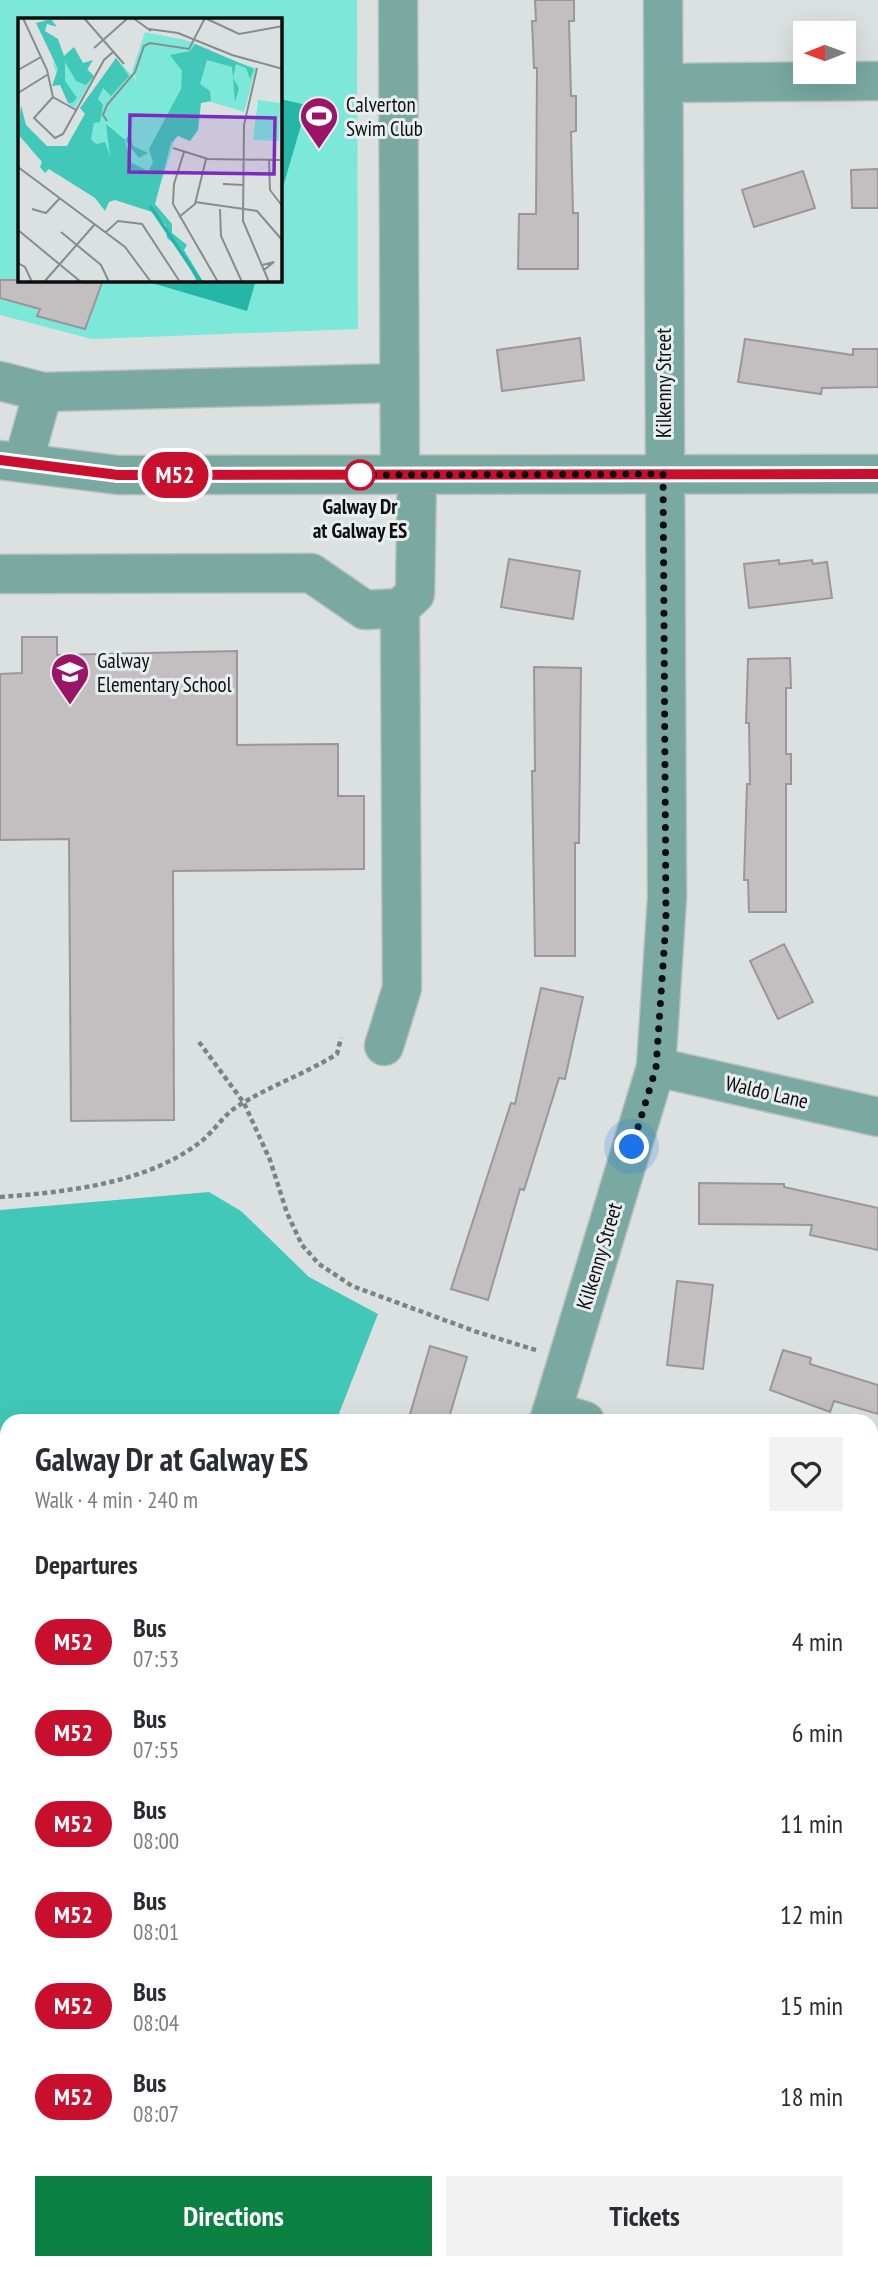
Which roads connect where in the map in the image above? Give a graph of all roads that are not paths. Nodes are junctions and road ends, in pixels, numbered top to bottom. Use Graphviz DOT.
graph roads {
  1 [pos="398,0"];
  2 [pos="663,0"];
  3 [pos="878,81"];
  4 [pos="663,83"];
  5 [pos="0,381"];
  6 [pos="399,383"];
  7 [pos="43,392"];
  8 [pos="7,466"];
  9 [pos="663,474"];
  10 [pos="878,474"];
  11 [pos="408,475"];
  12 [pos="0,574"];
  13 [pos="401,608"];
  14 [pos="384,1046"];
  15 [pos="656,1068"];
  16 [pos="878,1117"];
  17 [pos="563,1414"];
  1 -- 6 [label="street"];
  2 -- 4 [label="street, Kilkenny Street"];
  3 -- 4 [label="street"];
  4 -- 9 [label="street, Kilkenny Street"];
  5 -- 7 [label="street"];
  6 -- 7 [label="street"];
  6 -- 11 [label="street"];
  7 -- 8 [label="street"];
  8 -- 11 [label="street"];
  9 -- 10 [label="street"];
  9 -- 11 [label="street"];
  9 -- 15 [label="street, Kilkenny Street"];
  11 -- 13 [label="street"];
  12 -- 13 [label="street"];
  13 -- 14 [label="street"];
  15 -- 16 [label="street, Waldo Lane"];
  15 -- 17 [label="street, Kilkenny Street"];
}
